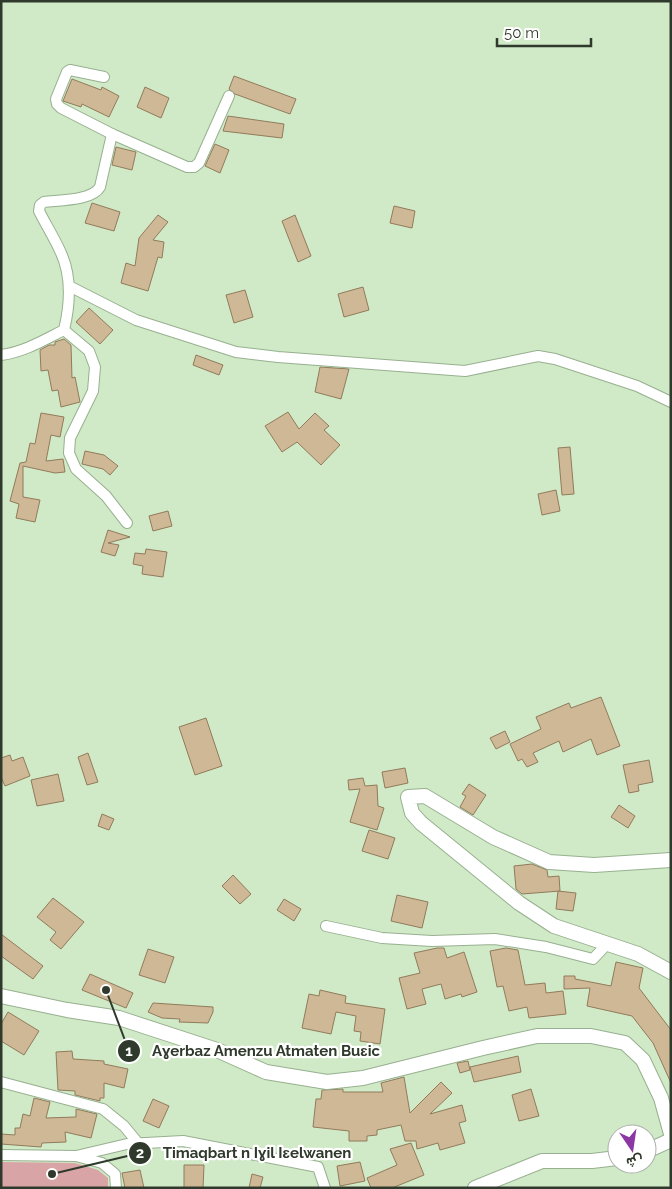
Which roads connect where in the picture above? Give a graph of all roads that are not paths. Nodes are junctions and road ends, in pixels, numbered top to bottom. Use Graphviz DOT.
graph roads {
  1 [pos="104,77"];
  2 [pos="229,96"];
  3 [pos="112,134"];
  4 [pos="69,286"];
  5 [pos="64,330"];
  6 [pos="1,355"];
  7 [pos="671,402"];
  8 [pos="127,523"];
  9 [pos="671,860"];
  10 [pos="326,926"];
  11 [pos="607,944"];
  12 [pos="671,972"];
  13 [pos="1,996"];
  14 [pos="1,1082"];
  15 [pos="671,1134"];
  16 [pos="671,1140"];
  17 [pos="138,1143"];
  18 [pos="657,1146"];
  19 [pos="1,1155"];
  20 [pos="76,1156"];
  21 [pos="607,1159"];
  22 [pos="116,1188"];
  23 [pos="325,1188"];
  24 [pos="475,1188"];
  1 -- 3 [label="street"];
  2 -- 3 [label="street"];
  3 -- 4 [label="street"];
  4 -- 5 [label="street"];
  4 -- 7 [label="street"];
  5 -- 6 [label="street"];
  5 -- 8 [label="street"];
  9 -- 11 [label="main road"];
  10 -- 11 [label="street"];
  11 -- 12 [label="main road"];
  13 -- 15 [label="main road"];
  14 -- 17 [label="street"];
  16 -- 18 [label="main road"];
  17 -- 20 [label="street"];
  17 -- 23 [label="street"];
  19 -- 20 [label="street"];
  20 -- 22 [label="street"];
  21 -- 24 [label="main road"];
}
